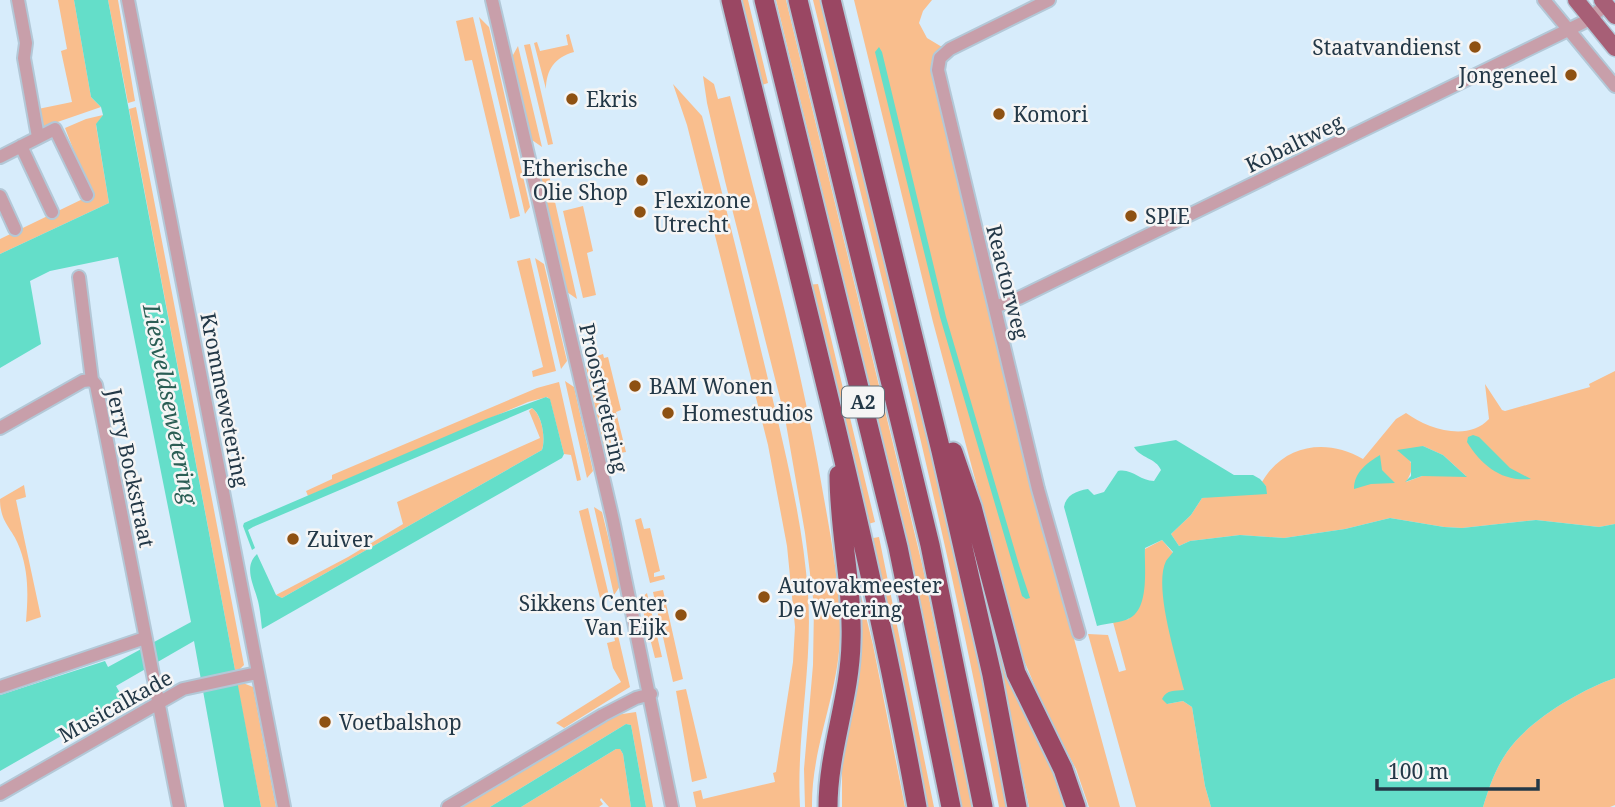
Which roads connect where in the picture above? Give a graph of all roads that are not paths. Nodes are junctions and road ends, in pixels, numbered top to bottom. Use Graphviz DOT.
graph roads {
  1 [pos="18,0"];
  2 [pos="128,0"];
  3 [pos="492,0"];
  4 [pos="730,0"];
  5 [pos="764,0"];
  6 [pos="798,0"];
  7 [pos="831,0"];
  8 [pos="1049,0"];
  9 [pos="1544,0"];
  10 [pos="1576,0"];
  11 [pos="1608,7"];
  12 [pos="1590,17"];
  13 [pos="1570,29"];
  14 [pos="1615,48"];
  15 [pos="1615,86"];
  16 [pos="38,137"];
  17 [pos="21,146"];
  18 [pos="0,157"];
  19 [pos="87,195"];
  20 [pos="0,196"];
  21 [pos="52,212"];
  22 [pos="15,229"];
  23 [pos="79,277"];
  24 [pos="995,307"];
  25 [pos="913,338"];
  26 [pos="92,380"];
  27 [pos="0,428"];
  28 [pos="838,437"];
  29 [pos="1079,633"];
  30 [pos="145,642"];
  31 [pos="257,673"];
  32 [pos="0,687"];
  33 [pos="651,694"];
  34 [pos="158,702"];
  35 [pos="0,794"];
  36 [pos="179,807"];
  37 [pos="284,807"];
  38 [pos="448,807"];
  39 [pos="672,807"];
  40 [pos="828,807"];
  41 [pos="917,807"];
  42 [pos="951,807"];
  43 [pos="983,807"];
  44 [pos="1017,807"];
  45 [pos="1076,807"];
  1 -- 16 [label="street"];
  2 -- 31 [label="street, Krommewetering"];
  3 -- 33 [label="street, Proostwetering"];
  4 -- 28 [label="highway, A2"];
  5 -- 42 [label="highway, A2"];
  6 -- 43 [label="highway, A2"];
  7 -- 25 [label="highway"];
  8 -- 24 [label="street, Reactorweg"];
  9 -- 13 [label="street"];
  10 -- 12 [label="main road"];
  11 -- 12 [label="street, Kobaltweg"];
  12 -- 13 [label="street, Kobaltweg"];
  12 -- 14 [label="main road"];
  13 -- 15 [label="street"];
  13 -- 24 [label="street, Kobaltweg"];
  16 -- 17 [label="street"];
  16 -- 19 [label="street"];
  17 -- 18 [label="street"];
  17 -- 21 [label="street"];
  20 -- 22 [label="street"];
  23 -- 26 [label="street, Jerry Bockstraat"];
  24 -- 29 [label="street, Reactorweg"];
  25 -- 44 [label="highway"];
  25 -- 45 [label="highway"];
  26 -- 27 [label="street"];
  26 -- 30 [label="street, Jerry Bockstraat"];
  28 -- 40 [label="highway, A2"];
  28 -- 41 [label="highway, A2"];
  30 -- 32 [label="street"];
  30 -- 34 [label="street, Jerry Bockstraat"];
  31 -- 34 [label="street, Musicalkade"];
  31 -- 37 [label="street, Krommewetering"];
  33 -- 38 [label="street"];
  33 -- 39 [label="street, Proostwetering"];
  34 -- 35 [label="street, Musicalkade"];
  34 -- 36 [label="street, Jerry Bockstraat"];
}
